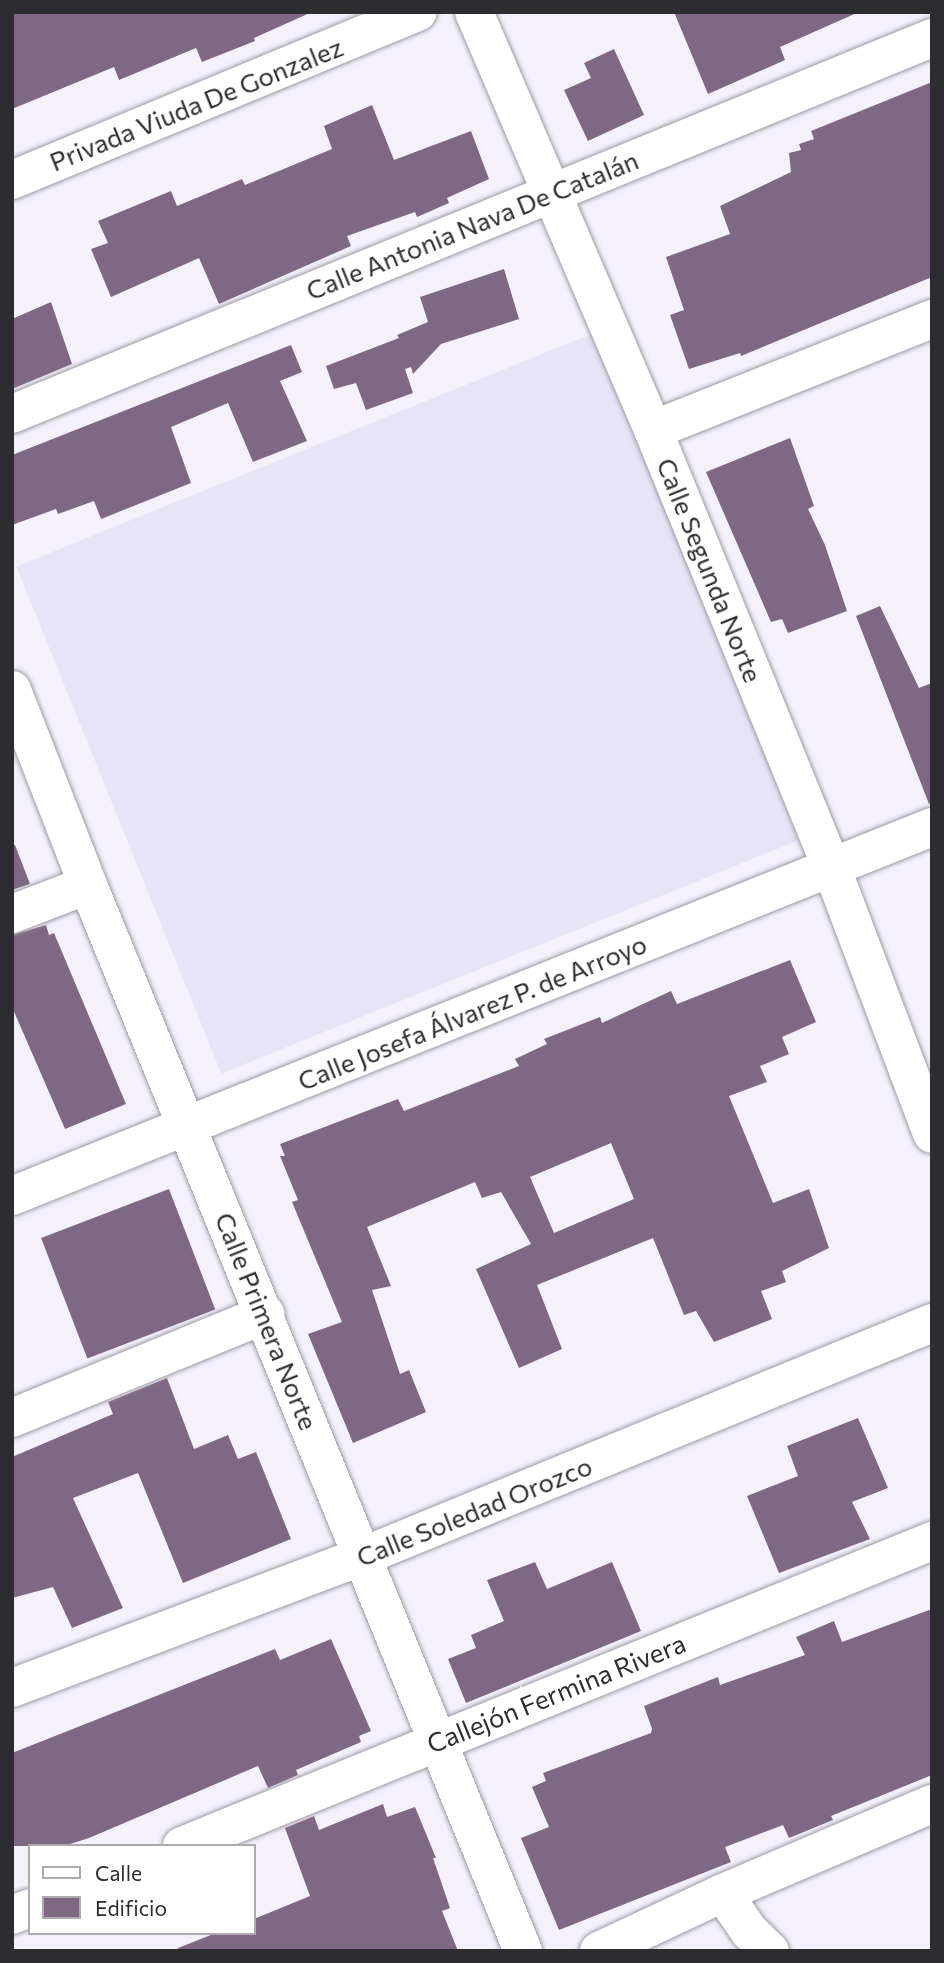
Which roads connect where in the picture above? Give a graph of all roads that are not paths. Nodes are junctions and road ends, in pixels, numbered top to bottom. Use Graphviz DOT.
graph roads {
  1 [pos="418,12"];
  2 [pos="474,12"];
  3 [pos="932,38"];
  4 [pos="12,180"];
  5 [pos="551,192"];
  6 [pos="932,319"];
  7 [pos="12,414"];
  8 [pos="653,430"];
  9 [pos="13,691"];
  10 [pos="932,827"];
  11 [pos="832,869"];
  12 [pos="89,885"];
  13 [pos="12,914"];
  14 [pos="189,1125"];
  15 [pos="932,1134"];
  16 [pos="12,1196"];
  17 [pos="264,1314"];
  18 [pos="932,1323"];
  19 [pos="12,1418"];
  20 [pos="932,1541"];
  21 [pos="361,1557"];
  22 [pos="12,1688"];
  23 [pos="436,1741"];
  24 [pos="932,1804"];
  25 [pos="187,1844"];
  26 [pos="723,1893"];
  27 [pos="523,1951"];
  28 [pos="600,1951"];
  29 [pos="770,1951"];
  1 -- 4 [label="street, Privada Viuda De Gonzalez"];
  2 -- 5 [label="street, Calle Segunda Norte"];
  3 -- 5 [label="street, Calle Antonia Nava De Catalán"];
  5 -- 7 [label="street, Calle Antonia Nava De Catalán"];
  5 -- 8 [label="street, Calle Segunda Norte"];
  6 -- 8 [label="street"];
  8 -- 11 [label="street, Calle Segunda Norte"];
  9 -- 12 [label="street, Calle Primera Norte"];
  10 -- 11 [label="street, Calle Josefa Álvarez P. de Arroyo"];
  11 -- 14 [label="street, Calle Josefa Álvarez P. de Arroyo"];
  11 -- 15 [label="street, Calle Segunda Norte"];
  12 -- 13 [label="street"];
  12 -- 14 [label="street, Calle Primera Norte"];
  14 -- 16 [label="street, Calle Josefa Álvarez P. de Arroyo"];
  14 -- 17 [label="street, Calle Primera Norte"];
  17 -- 19 [label="street"];
  17 -- 21 [label="street, Calle Primera Norte"];
  18 -- 21 [label="street, Calle Soledad Orozco"];
  20 -- 23 [label="street, Callejón Fermina Rivera"];
  21 -- 22 [label="street, Calle Soledad Orozco"];
  21 -- 23 [label="street, Calle Primera Norte"];
  23 -- 25 [label="street, Callejón Fermina Rivera"];
  23 -- 27 [label="street, Calle Primera Norte"];
  24 -- 26 [label="street"];
  26 -- 28 [label="street"];
  26 -- 29 [label="street"];
}
